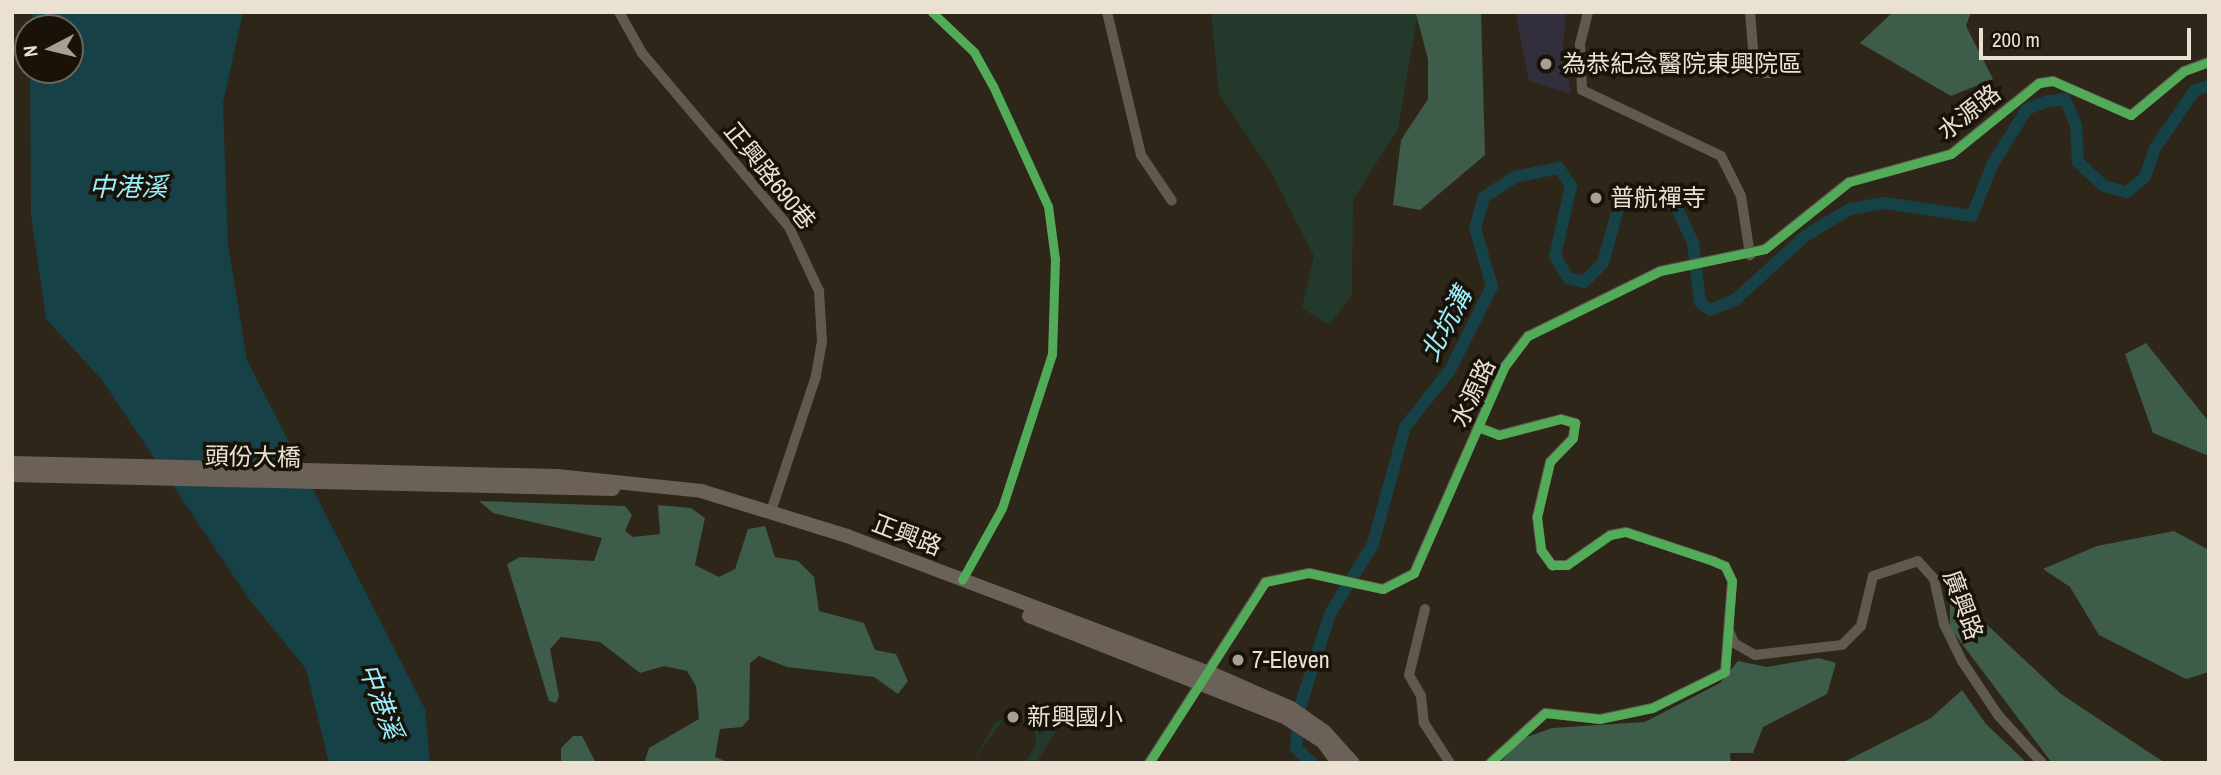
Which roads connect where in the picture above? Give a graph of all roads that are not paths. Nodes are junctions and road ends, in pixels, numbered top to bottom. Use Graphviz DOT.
graph roads {
  1 [pos="619,12"];
  2 [pos="1108,12"];
  3 [pos="1588,12"];
  4 [pos="1750,12"];
  5 [pos="1786,57"];
  6 [pos="2209,62"];
  7 [pos="1172,201"];
  8 [pos="1750,255"];
  9 [pos="1478,426"];
  10 [pos="12,463"];
  11 [pos="12,475"];
  12 [pos="491,480"];
  13 [pos="771,511"];
  14 [pos="1425,610"];
  15 [pos="1730,633"];
  16 [pos="1204,678"];
  17 [pos="1345,761"];
  18 [pos="1149,763"];
  19 [pos="1450,763"];
  20 [pos="1490,763"];
  21 [pos="2042,763"];
  1 -- 13 [label="street, 正興路690巷"];
  2 -- 7 [label="street"];
  3 -- 8 [label="street"];
  4 -- 5 [label="street"];
  6 -- 8 [label="street, 水源路"];
  8 -- 9 [label="street, 水源路"];
  9 -- 15 [label="street"];
  9 -- 16 [label="street, 水源路"];
  10 -- 12 [label="main road, 頭份大橋"];
  11 -- 12 [label="main road, 頭份大橋"];
  12 -- 13 [label="main road, 正興路"];
  12 -- 16 [label="main road, 正興路"];
  13 -- 16 [label="main road, 正興路"];
  14 -- 19 [label="street"];
  15 -- 20 [label="street"];
  15 -- 21 [label="street, 廣興路"];
  16 -- 17 [label="main road, 正興路"];
  16 -- 18 [label="street"];
}
